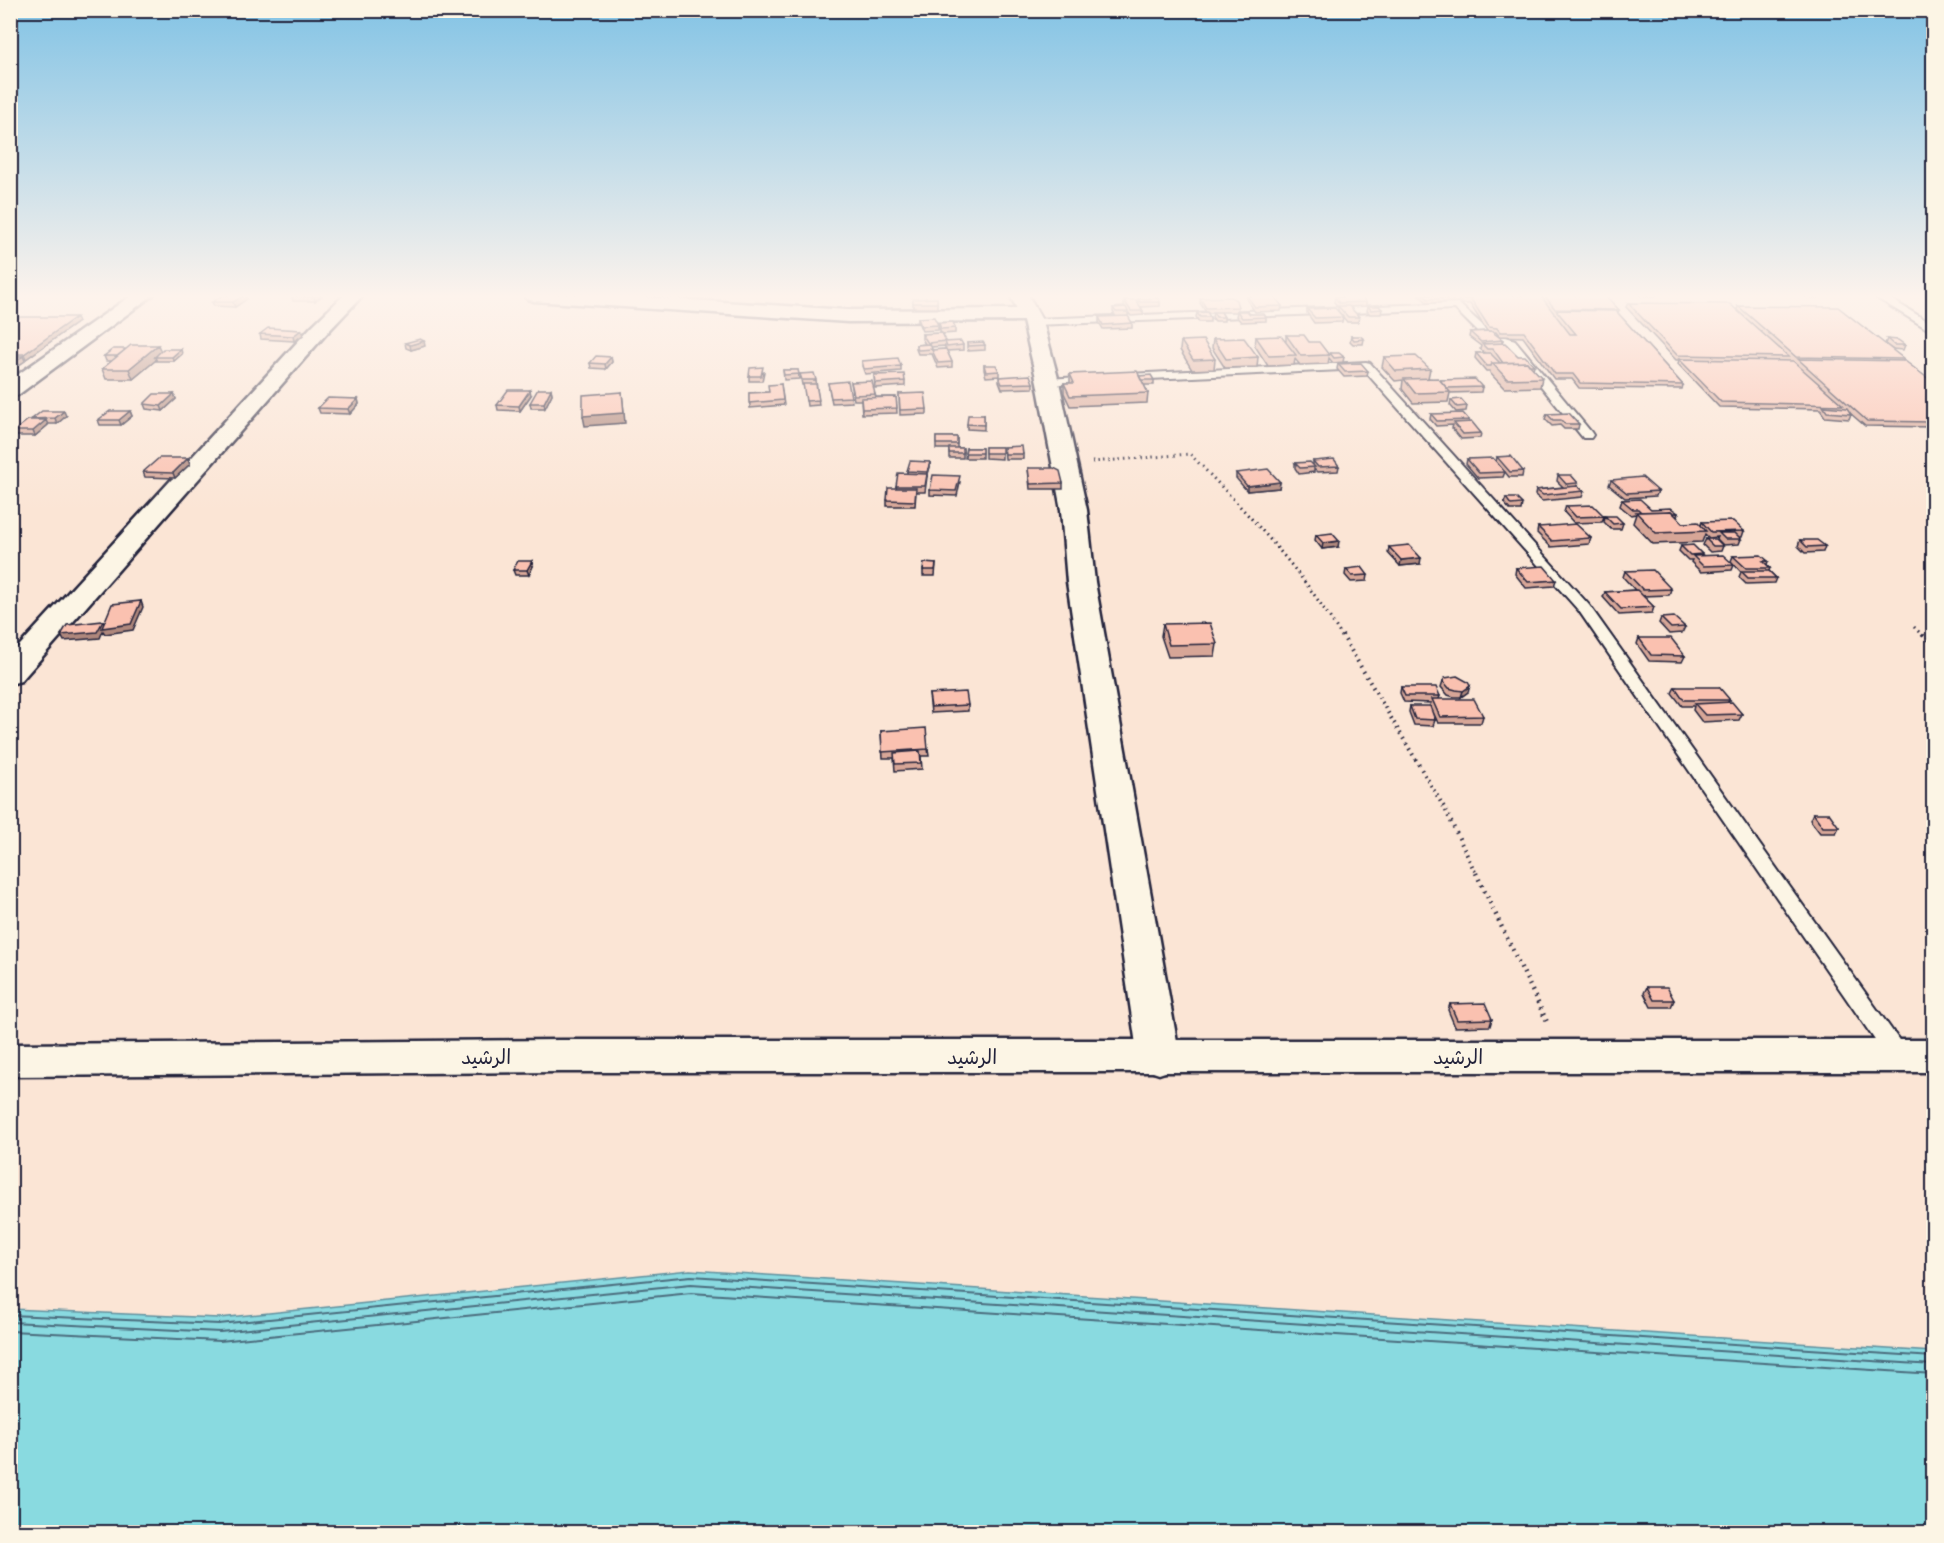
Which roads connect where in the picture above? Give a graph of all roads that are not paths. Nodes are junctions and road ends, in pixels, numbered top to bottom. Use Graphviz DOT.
graph roads {
  1 [pos="42,367"];
  2 [pos="286,367"];
  3 [pos="1044,367"];
  4 [pos="1326,367"];
  5 [pos="1368,367"];
  6 [pos="1531,367"];
  7 [pos="1048,381"];
  8 [pos="10,390"];
  9 [pos="1587,435"];
  10 [pos="10,675"];
  11 [pos="1916,1056"];
  12 [pos="1159,1058"];
  13 [pos="10,1060"];
  1 -- 8 [label="street"];
  2 -- 10 [label="street"];
  3 -- 7 [label="street"];
  4 -- 7 [label="lane"];
  5 -- 11 [label="lane"];
  6 -- 9 [label="lane"];
  7 -- 12 [label="street"];
  11 -- 12 [label="street, الرشيد"];
  12 -- 13 [label="street, الرشيد"];
}
